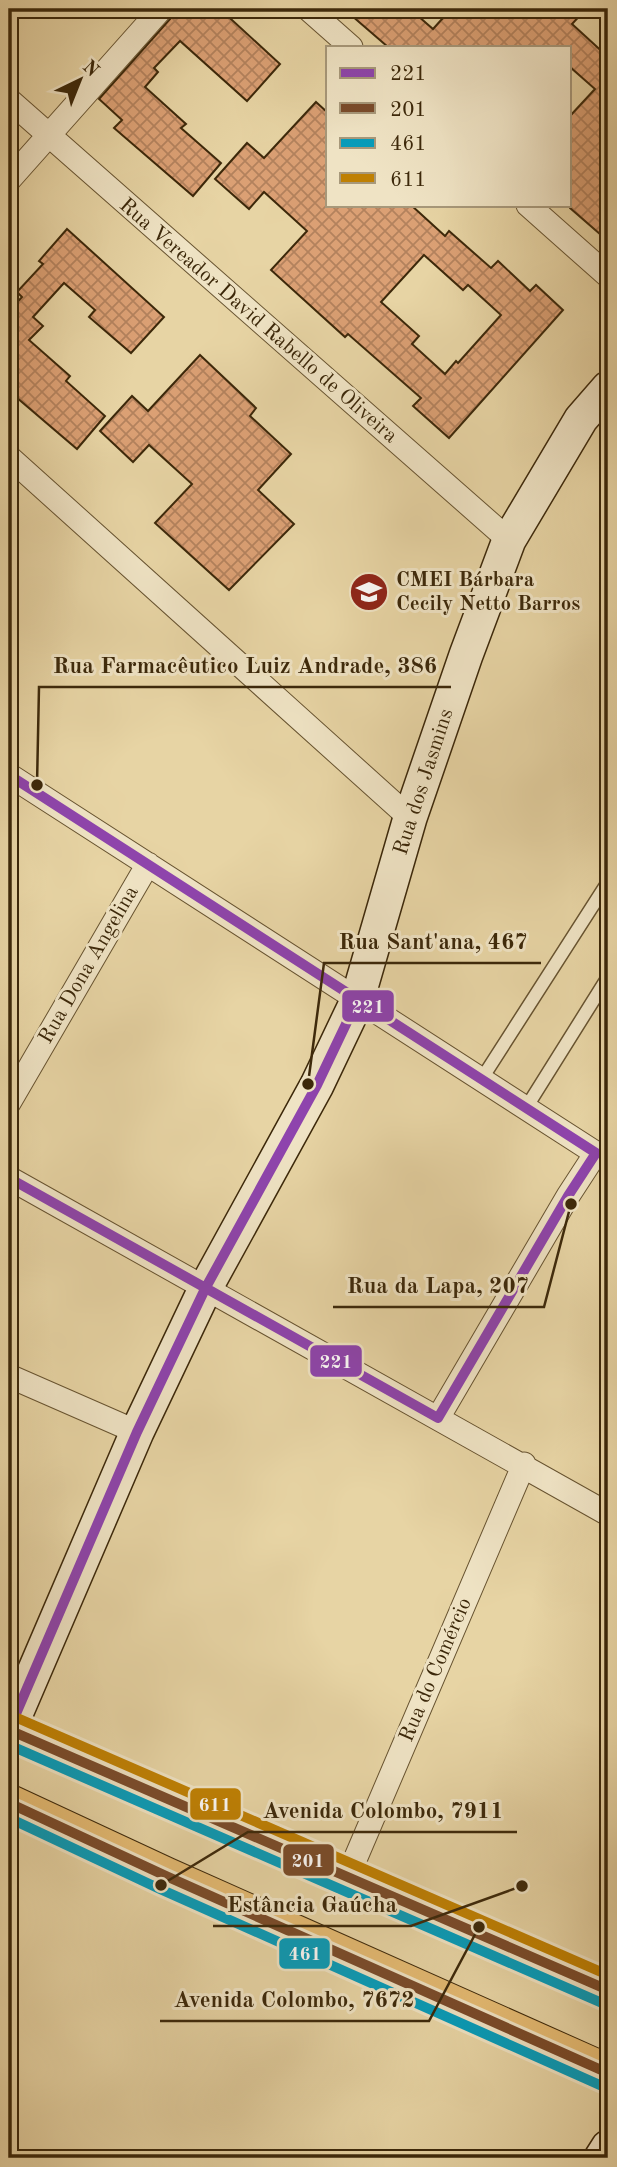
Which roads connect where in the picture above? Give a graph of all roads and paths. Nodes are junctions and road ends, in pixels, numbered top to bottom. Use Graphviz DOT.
graph roads {
  1 [pos="161,9"];
  2 [pos="308,9"];
  3 [pos="350,46"];
  4 [pos="9,100"];
  5 [pos="47,136"];
  6 [pos="9,180"];
  7 [pos="529,206"];
  8 [pos="608,276"];
  9 [pos="608,388"];
  10 [pos="9,457"];
  11 [pos="509,540"];
  12 [pos="9,775"];
  13 [pos="411,818"];
  14 [pos="148,864"];
  15 [pos="608,882"];
  16 [pos="608,977"];
  17 [pos="357,1001"];
  18 [pos="481,1080"];
  19 [pos="9,1103"];
  20 [pos="526,1108"];
  21 [pos="602,1157"];
  22 [pos="9,1178"];
  23 [pos="205,1289"];
  24 [pos="9,1376"];
  25 [pos="438,1418"];
  26 [pos="137,1432"];
  27 [pos="524,1464"];
  28 [pos="608,1514"];
  29 [pos="9,1730"];
  30 [pos="9,1803"];
  31 [pos="348,1876"];
  32 [pos="608,1990"];
  33 [pos="608,2073"];
  34 [pos="608,2147"];
  35 [pos="601,2158"];
  1 -- 5 [label="street"];
  2 -- 3 [label="street"];
  4 -- 5 [label="street, Rua Vereador David Rabello de Oliveira"];
  5 -- 6 [label="street"];
  5 -- 11 [label="street, Rua Vereador David Rabello de Oliveira"];
  7 -- 8 [label="street"];
  9 -- 11 [label="street, Rua dos Jasmins"];
  10 -- 13 [label="street"];
  11 -- 13 [label="street, Rua dos Jasmins"];
  12 -- 14 [label="street"];
  13 -- 17 [label="street, Rua dos Jasmins"];
  14 -- 17 [label="street"];
  14 -- 19 [label="street, Rua Dona Angelina"];
  15 -- 18 [label="lane"];
  16 -- 20 [label="lane"];
  17 -- 18 [label="street"];
  17 -- 23 [label="street, Rua dos Jasmins"];
  18 -- 20 [label="street"];
  20 -- 21 [label="street"];
  21 -- 25 [label="street"];
  22 -- 23 [label="street"];
  23 -- 25 [label="street"];
  23 -- 26 [label="street, Rua dos Jasmins"];
  24 -- 26 [label="street"];
  25 -- 27 [label="street"];
  26 -- 29 [label="street, Rua dos Jasmins"];
  27 -- 28 [label="street"];
  27 -- 31 [label="street, Rua do Comércio"];
  29 -- 31 [label="main road"];
  30 -- 33 [label="main road"];
  31 -- 32 [label="main road"];
  34 -- 35 [label="street"];
}
